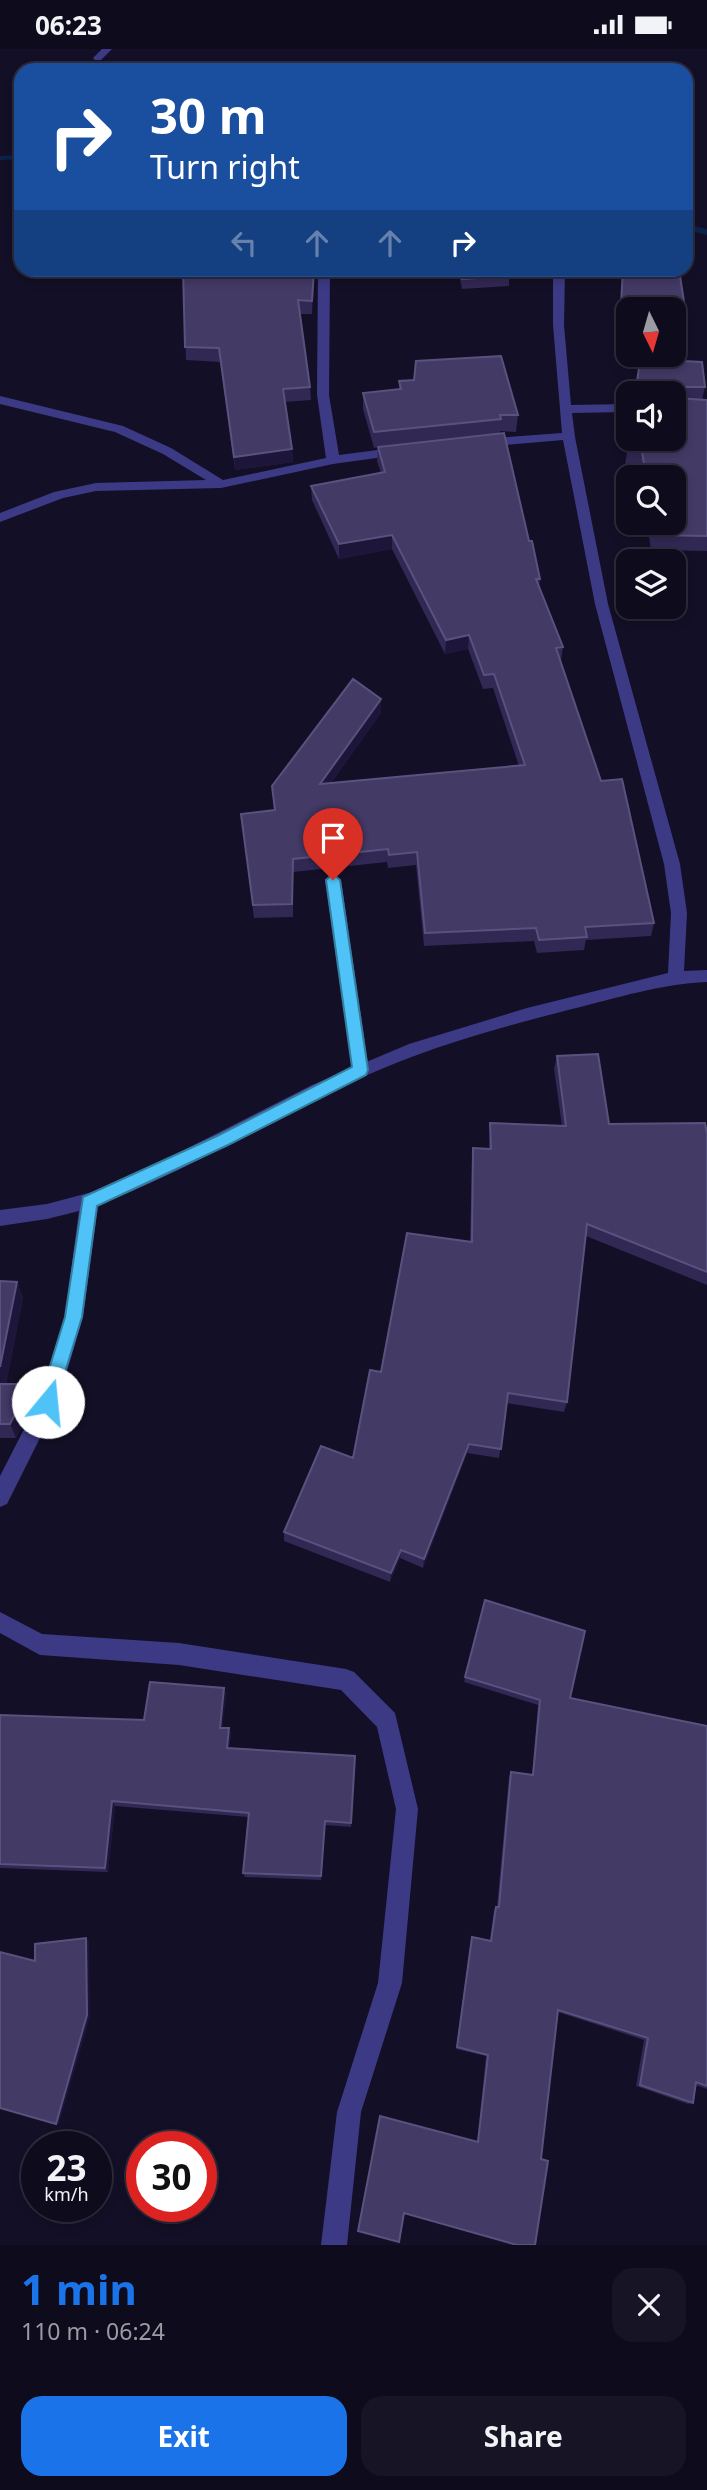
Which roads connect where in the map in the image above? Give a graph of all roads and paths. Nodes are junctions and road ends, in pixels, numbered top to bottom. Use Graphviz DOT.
graph roads {
  1 [pos="107,49"];
  2 [pos="98,58"];
  3 [pos="324,277"];
  4 [pos="559,277"];
  5 [pos="0,400"];
  6 [pos="616,408"];
  7 [pos="564,409"];
  8 [pos="568,436"];
  9 [pos="464,444"];
  10 [pos="412,450"];
  11 [pos="333,460"];
  12 [pos="221,484"];
  13 [pos="0,518"];
  14 [pos="333,880"];
  15 [pos="676,976"];
  16 [pos="707,976"];
  17 [pos="360,1070"];
  18 [pos="89,1202"];
  19 [pos="0,1218"];
  20 [pos="0,1497"];
  21 [pos="0,1622"];
  22 [pos="334,2245"];
  1 -- 2 [label="street"];
  3 -- 11 [label="street"];
  4 -- 7 [label="street"];
  5 -- 12 [label="street"];
  6 -- 7 [label="street"];
  7 -- 8 [label="street"];
  8 -- 9 [label="street"];
  8 -- 15 [label="street"];
  10 -- 11 [label="street"];
  11 -- 12 [label="street"];
  12 -- 13 [label="street"];
  14 -- 17 [label="street"];
  15 -- 16 [label="street"];
  15 -- 17 [label="street"];
  17 -- 18 [label="street"];
  18 -- 19 [label="street"];
  18 -- 20 [label="street"];
  21 -- 22 [label="street"];
}
